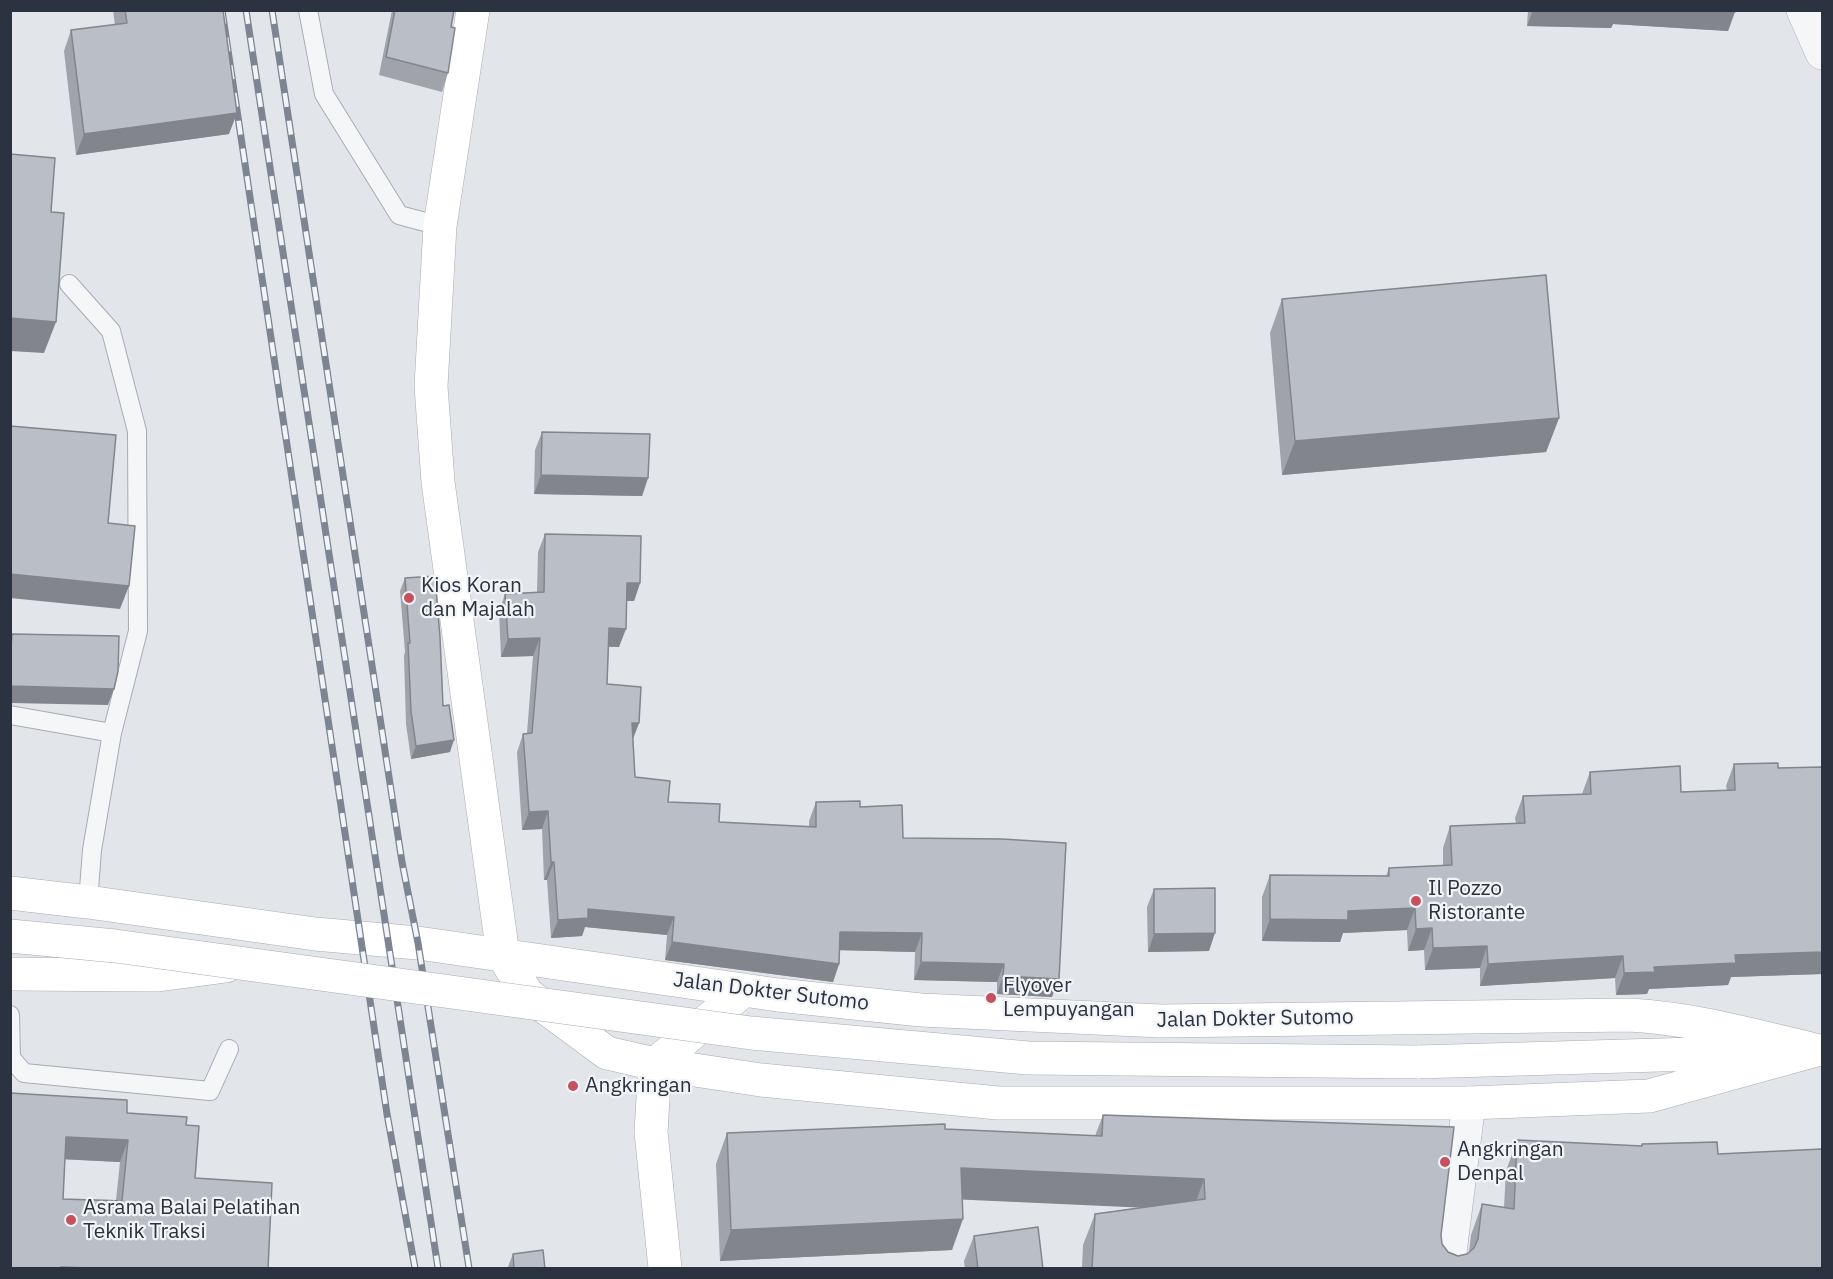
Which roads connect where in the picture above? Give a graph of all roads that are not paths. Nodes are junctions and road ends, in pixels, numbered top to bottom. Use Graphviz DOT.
graph roads {
  1 [pos="308,10"];
  2 [pos="473,10"];
  3 [pos="1803,10"];
  4 [pos="1822,53"];
  5 [pos="440,226"];
  6 [pos="69,284"];
  7 [pos="10,715"];
  8 [pos="112,733"];
  9 [pos="10,893"];
  10 [pos="88,902"];
  11 [pos="162,913"];
  12 [pos="315,934"];
  13 [pos="10,936"];
  14 [pos="503,955"];
  15 [pos="11,974"];
  16 [pos="158,975"];
  17 [pos="10,987"];
  18 [pos="744,990"];
  19 [pos="871,1004"];
  20 [pos="10,1015"];
  21 [pos="229,1049"];
  22 [pos="1819,1050"];
  23 [pos="11,1058"];
  24 [pos="655,1064"];
  25 [pos="867,1090"];
  26 [pos="1469,1103"];
  27 [pos="665,1269"];
  28 [pos="1448,1269"];
  1 -- 5 [label="lane"];
  2 -- 5 [label="main road"];
  3 -- 4 [label="street"];
  5 -- 14 [label="main road"];
  6 -- 8 [label="lane"];
  7 -- 8 [label="lane"];
  8 -- 10 [label="lane"];
  9 -- 10 [label="main road, Jalan Dokter Sutomo"];
  10 -- 11 [label="main road, Jalan Dokter Sutomo"];
  11 -- 12 [label="main road, Jalan Dokter Sutomo"];
  11 -- 16 [label="main road"];
  12 -- 14 [label="main road, Jalan Dokter Sutomo"];
  12 -- 16 [label="main road"];
  13 -- 22 [label="main road, Jalan Dokter Sutomo, bridge"];
  14 -- 18 [label="main road, Jalan Dokter Sutomo"];
  14 -- 24 [label="main road"];
  15 -- 16 [label="main road"];
  15 -- 17 [label="lane"];
  18 -- 19 [label="main road, Jalan Dokter Sutomo"];
  18 -- 24 [label="main road"];
  19 -- 22 [label="main road, Jalan Dokter Sutomo"];
  19 -- 25 [label="main road"];
  20 -- 23 [label="lane"];
  21 -- 23 [label="lane"];
  22 -- 26 [label="main road"];
  24 -- 25 [label="main road"];
  24 -- 27 [label="main road"];
  25 -- 26 [label="main road"];
  26 -- 28 [label="street"];
}
